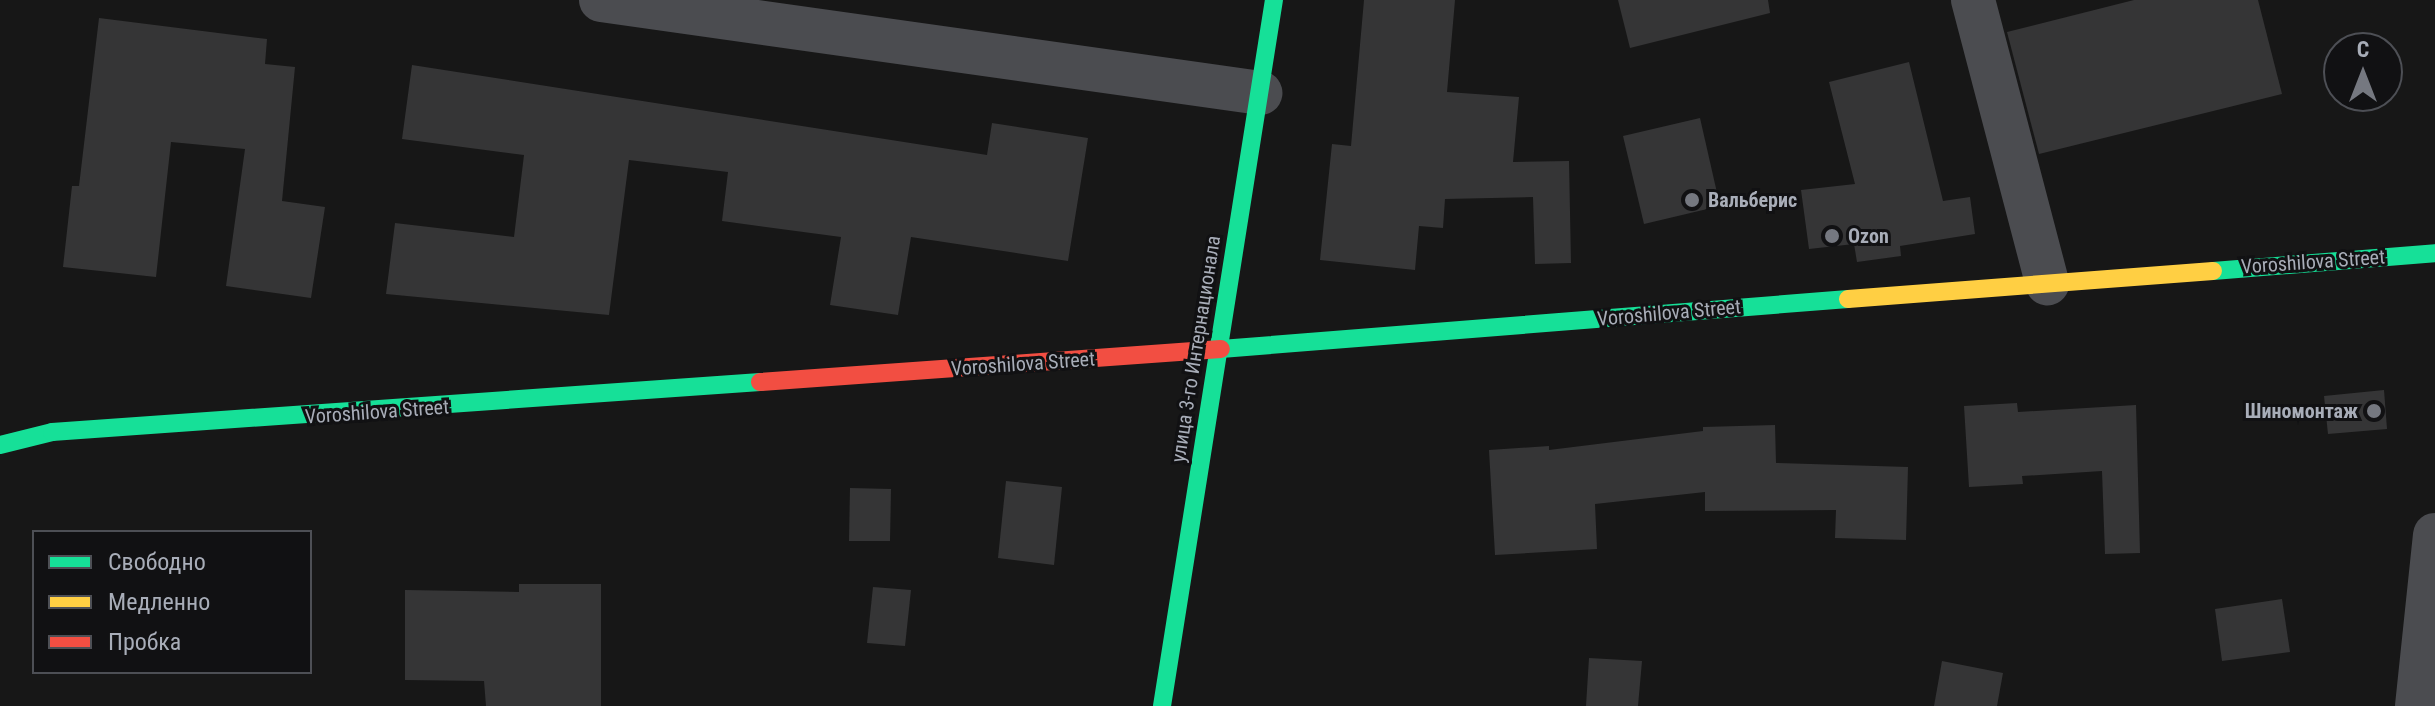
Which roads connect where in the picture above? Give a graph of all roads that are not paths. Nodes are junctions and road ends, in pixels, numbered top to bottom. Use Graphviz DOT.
graph roads {
  1 [pos="601,0"];
  2 [pos="1274,0"];
  3 [pos="1973,0"];
  4 [pos="1260,93"];
  5 [pos="2435,253"];
  6 [pos="2047,283"];
  7 [pos="1218,349"];
  8 [pos="0,445"];
  9 [pos="2435,535"];
  10 [pos="1162,706"];
  11 [pos="2417,706"];
  1 -- 4 [label="street"];
  2 -- 4 [label="street, улица 3-го Интернационала"];
  3 -- 6 [label="street"];
  4 -- 7 [label="street, улица 3-го Интернационала"];
  5 -- 6 [label="street, Voroshilova Street"];
  6 -- 7 [label="street, Voroshilova Street"];
  7 -- 8 [label="street, Voroshilova Street"];
  7 -- 10 [label="street, улица 3-го Интернационала"];
  9 -- 11 [label="street"];
}
